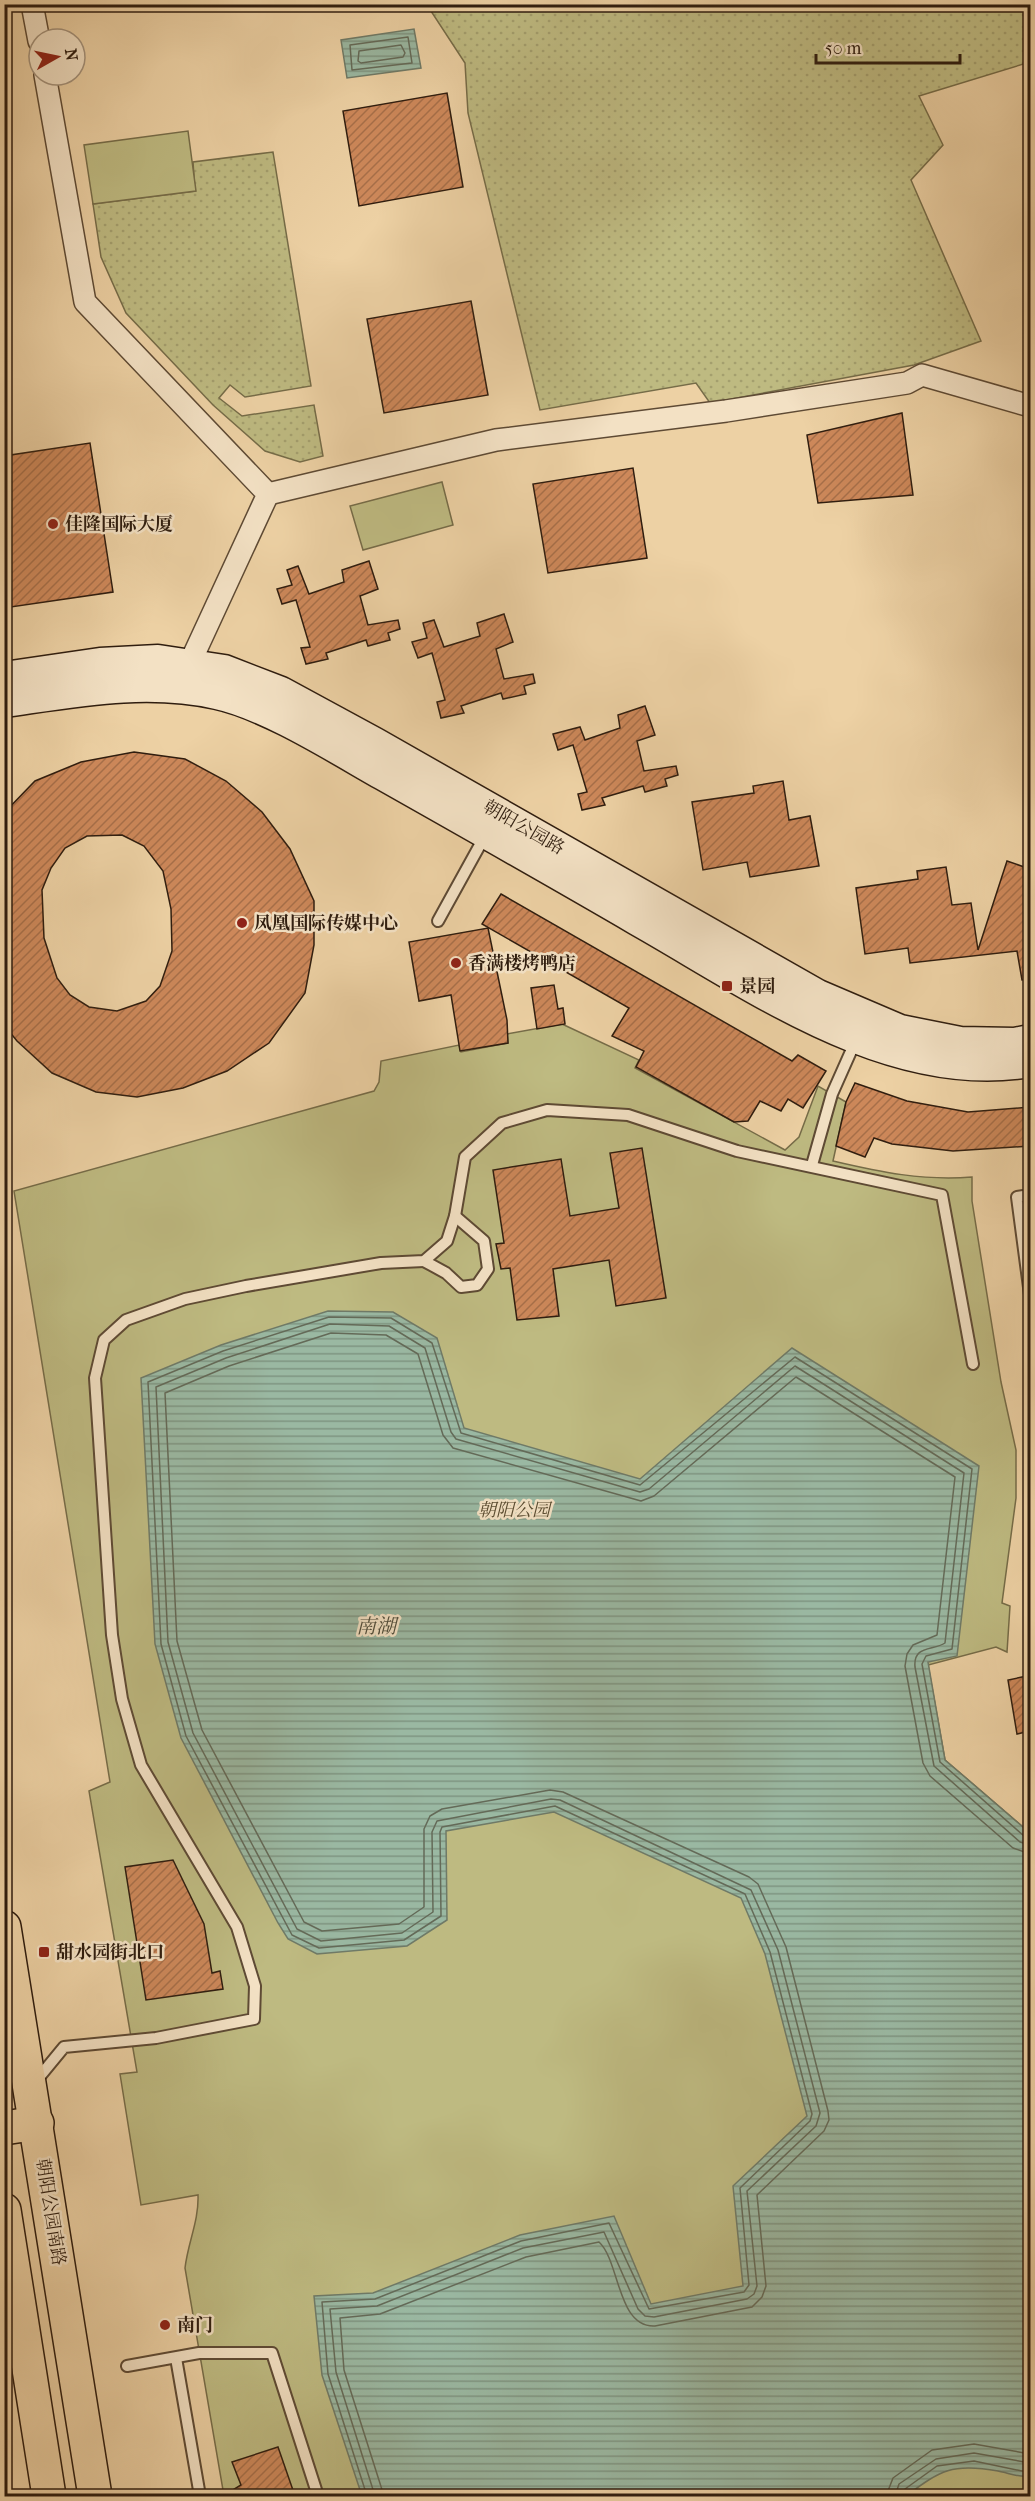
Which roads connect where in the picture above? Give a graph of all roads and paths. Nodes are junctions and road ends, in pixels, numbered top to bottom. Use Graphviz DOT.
graph roads {
  1 [pos="32,4"];
  2 [pos="36,27"];
  3 [pos="47,87"];
  4 [pos="1030,406"];
  5 [pos="268,494"];
  6 [pos="189,665"];
  7 [pos="4,678"];
  8 [pos="4,702"];
  9 [pos="486,833"];
  10 [pos="438,921"];
  11 [pos="857,1037"];
  12 [pos="1030,1040"];
  13 [pos="1030,1062"];
  14 [pos="812,1165"];
  15 [pos="1030,1195"];
  16 [pos="455,1216"];
  17 [pos="424,1261"];
  18 [pos="1030,1295"];
  19 [pos="974,1364"];
  20 [pos="4,1927"];
  21 [pos="18,2089"];
  22 [pos="37,2123"];
  23 [pos="4,2128"];
  24 [pos="4,2211"];
  25 [pos="176,2358"];
  26 [pos="127,2366"];
  27 [pos="49,2496"];
  28 [pos="95,2496"];
  29 [pos="200,2496"];
  30 [pos="318,2496"];
  1 -- 2 [label="street"];
  3 -- 5 [label="street"];
  4 -- 5 [label="street"];
  5 -- 6 [label="street"];
  6 -- 7 [label="main road, 朝阳公园路"];
  6 -- 12 [label="main road, 朝阳公园路"];
  8 -- 9 [label="main road, 朝阳公园路"];
  9 -- 10 [label="lane"];
  9 -- 11 [label="main road, 朝阳公园路"];
  11 -- 13 [label="main road, 朝阳公园路"];
  11 -- 14 [label="lane"];
  14 -- 16 [label="lane"];
  14 -- 19 [label="lane"];
  15 -- 18 [label="lane"];
  16 -- 17 [label="lane"];
  16 -- 17 [label="lane"];
  17 -- 21 [label="lane"];
  20 -- 21 [label="main road, 朝阳公园南路"];
  21 -- 22 [label="main road, 朝阳公园南路"];
  22 -- 23 [label="main road"];
  22 -- 28 [label="main road, 朝阳公园南路"];
  24 -- 27 [label="main road"];
  25 -- 26 [label="lane"];
  25 -- 29 [label="lane"];
  25 -- 30 [label="lane"];
}
